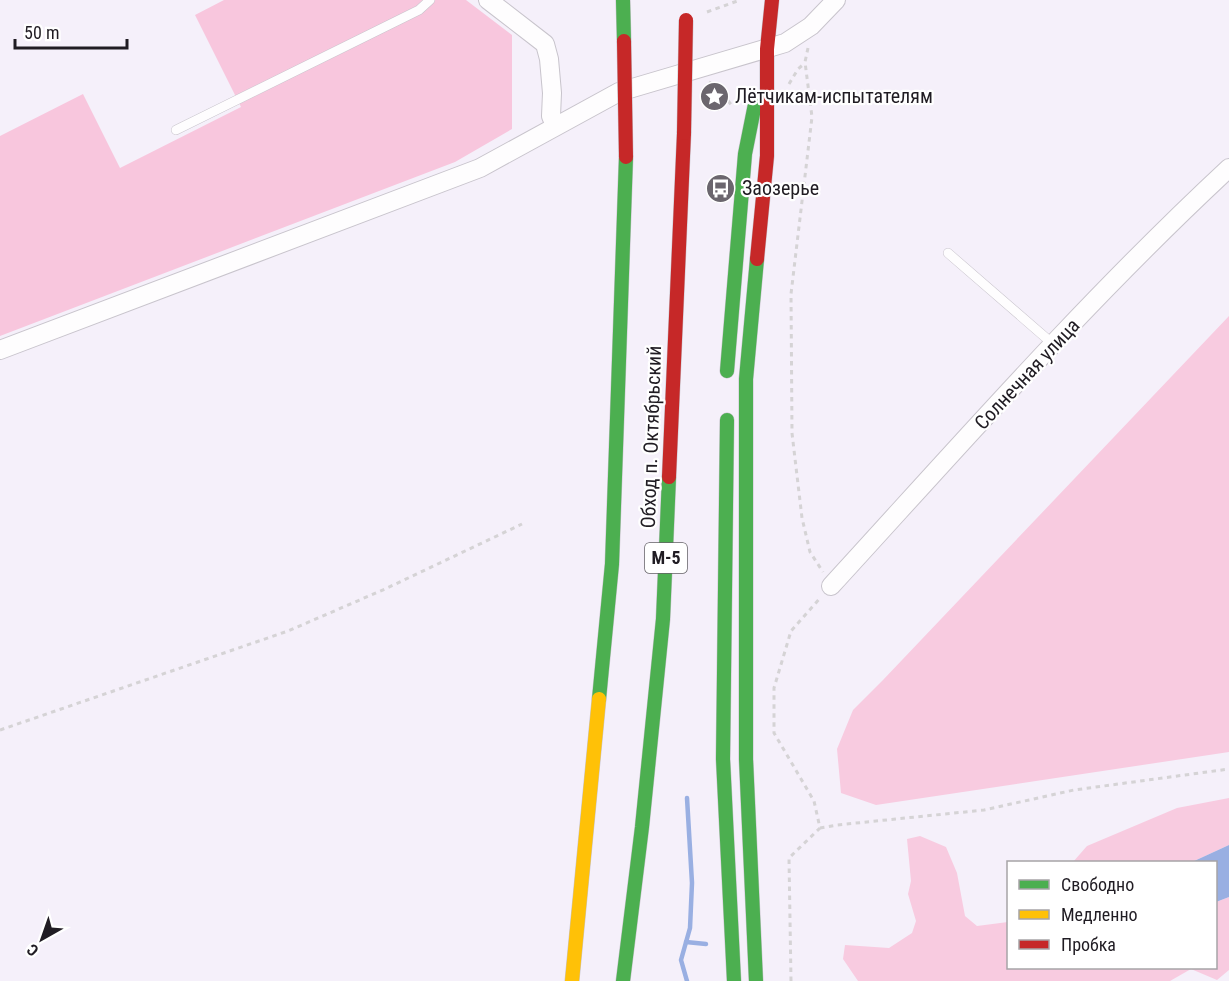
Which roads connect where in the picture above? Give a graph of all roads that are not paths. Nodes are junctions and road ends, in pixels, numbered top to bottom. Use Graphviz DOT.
graph roads {
  1 [pos="430,0"];
  2 [pos="488,0"];
  3 [pos="623,0"];
  4 [pos="772,0"];
  5 [pos="836,0"];
  6 [pos="686,15"];
  7 [pos="767,49"];
  8 [pos="555,126"];
  9 [pos="176,130"];
  10 [pos="1229,168"];
  11 [pos="948,253"];
  12 [pos="1053,344"];
  13 [pos="0,350"];
  14 [pos="831,586"];
  15 [pos="572,981"];
  16 [pos="623,981"];
  17 [pos="734,981"];
  18 [pos="756,981"];
  1 -- 9 [label="lane"];
  2 -- 8 [label="street"];
  3 -- 15 [label="main road, Обход п. Октябрьский, bridge"];
  4 -- 7 [label="main road"];
  5 -- 7 [label="street"];
  6 -- 16 [label="main road, Обход п. Октябрьский / М-5, bridge"];
  7 -- 8 [label="street"];
  7 -- 17 [label="main road"];
  7 -- 18 [label="main road"];
  8 -- 13 [label="street"];
  10 -- 12 [label="street, Солнечная улица"];
  11 -- 12 [label="lane"];
  12 -- 14 [label="street, Солнечная улица"];
}
